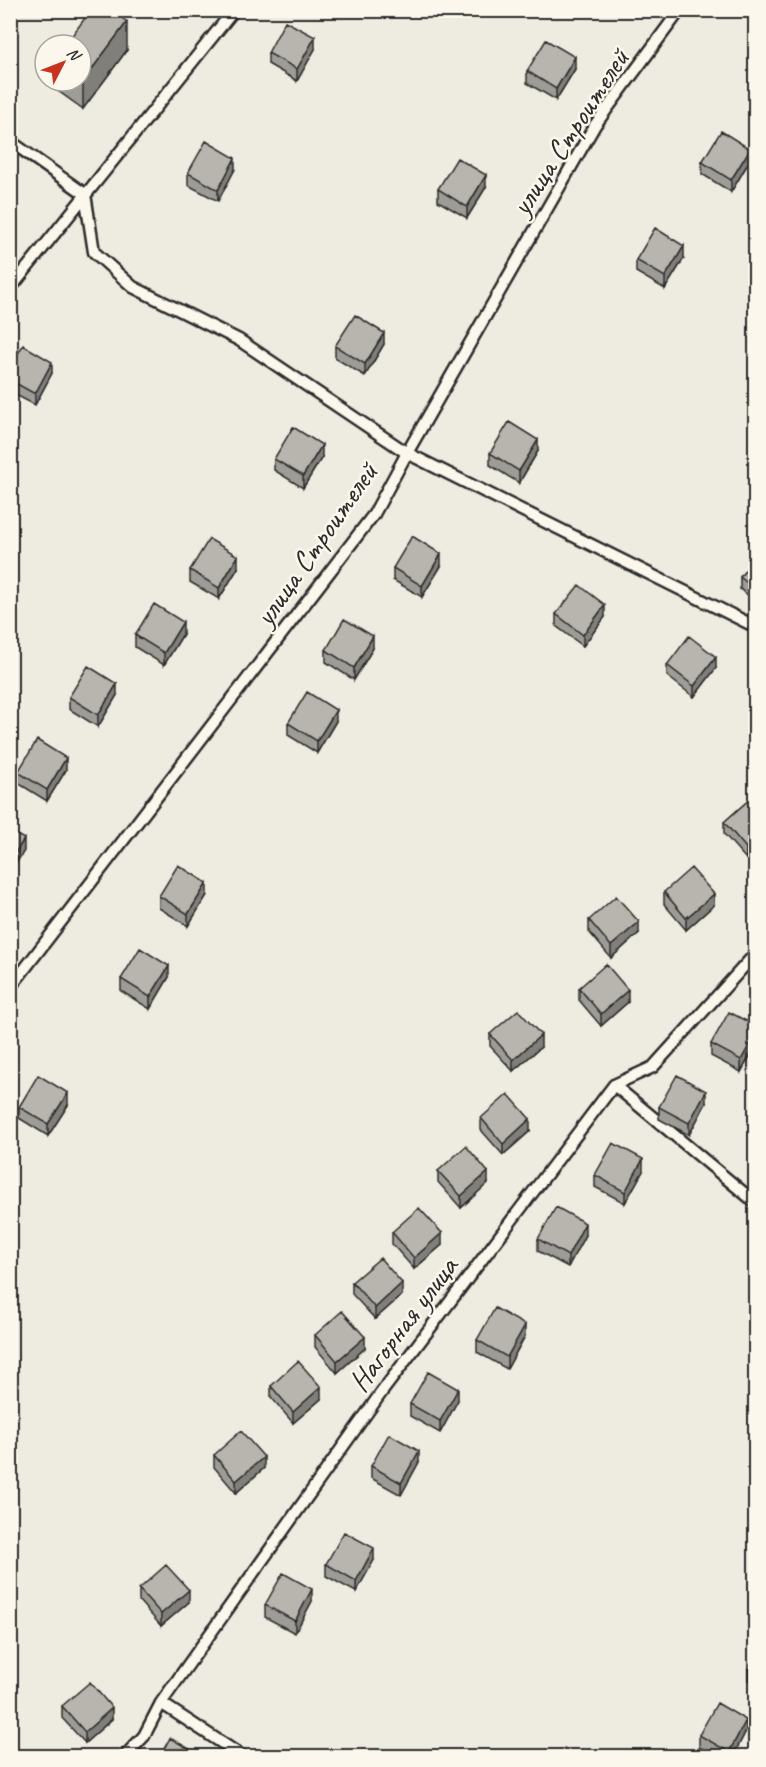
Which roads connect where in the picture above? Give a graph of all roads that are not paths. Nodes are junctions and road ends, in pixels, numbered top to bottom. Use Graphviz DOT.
graph roads {
  1 [pos="234,10"];
  2 [pos="680,10"];
  3 [pos="10,141"];
  4 [pos="85,194"];
  5 [pos="10,289"];
  6 [pos="407,453"];
  7 [pos="756,627"];
  8 [pos="756,953"];
  9 [pos="10,988"];
  10 [pos="614,1085"];
  11 [pos="756,1203"];
  12 [pos="161,1703"];
  13 [pos="125,1756"];
  14 [pos="242,1756"];
  1 -- 4 [label="lane"];
  2 -- 6 [label="lane, улица Строителей"];
  3 -- 4 [label="lane"];
  4 -- 5 [label="lane"];
  4 -- 6 [label="lane"];
  6 -- 7 [label="lane"];
  6 -- 9 [label="lane, улица Строителей"];
  8 -- 10 [label="lane, Нагорная улица"];
  10 -- 11 [label="lane"];
  10 -- 12 [label="lane, Нагорная улица"];
  12 -- 13 [label="lane, Нагорная улица"];
  12 -- 14 [label="lane"];
}
